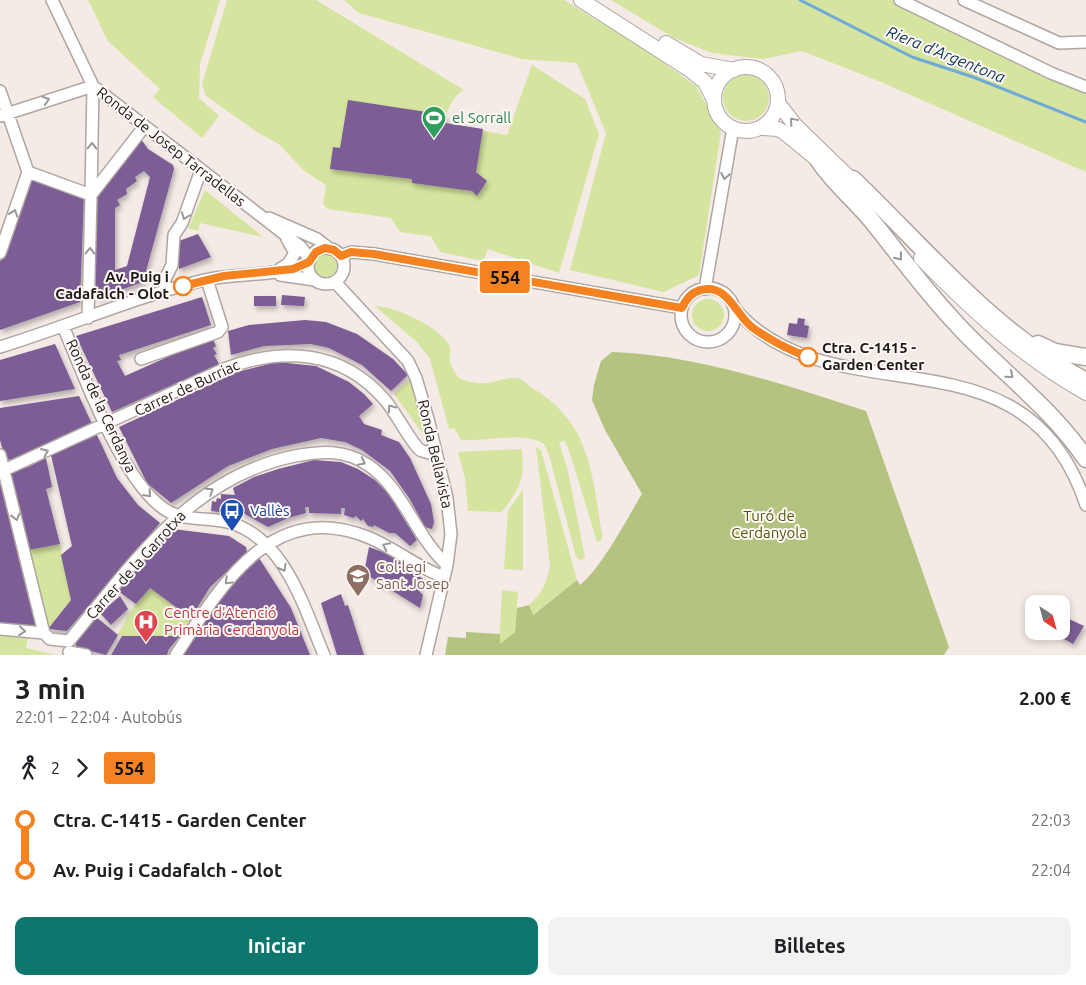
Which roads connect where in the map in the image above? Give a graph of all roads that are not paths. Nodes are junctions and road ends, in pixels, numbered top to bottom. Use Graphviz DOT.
graph roads {
  1 [pos="52,0"];
  2 [pos="581,0"];
  3 [pos="593,0"];
  4 [pos="900,0"];
  5 [pos="964,0"];
  6 [pos="1086,42"];
  7 [pos="734,70"];
  8 [pos="93,86"];
  9 [pos="1086,87"];
  10 [pos="0,91"];
  11 [pos="714,100"];
  12 [pos="778,103"];
  13 [pos="4,114"];
  14 [pos="144,127"];
  15 [pos="732,128"];
  16 [pos="763,128"];
  17 [pos="816,158"];
  18 [pos="201,170"];
  19 [pos="28,172"];
  20 [pos="853,179"];
  21 [pos="91,195"];
  22 [pos="254,211"];
  23 [pos="893,223"];
  24 [pos="285,237"];
  25 [pos="330,249"];
  26 [pos="0,253"];
  27 [pos="341,256"];
  28 [pos="309,261"];
  29 [pos="268,272"];
  30 [pos="207,280"];
  31 [pos="315,280"];
  32 [pos="335,282"];
  33 [pos="705,289"];
  34 [pos="165,291"];
  35 [pos="682,308"];
  36 [pos="734,308"];
  37 [pos="88,318"];
  38 [pos="63,326"];
  39 [pos="752,328"];
  40 [pos="729,331"];
  41 [pos="0,347"];
  42 [pos="1086,357"];
  43 [pos="141,358"];
  44 [pos="1086,381"];
  45 [pos="1086,392"];
  46 [pos="106,425"];
  47 [pos="0,455"];
  48 [pos="435,455"];
  49 [pos="1086,459"];
  50 [pos="2,471"];
  51 [pos="1086,505"];
  52 [pos="176,517"];
  53 [pos="266,545"];
  54 [pos="447,564"];
  55 [pos="444,577"];
  56 [pos="0,628"];
  57 [pos="44,633"];
  58 [pos="69,649"];
  59 [pos="86,655"];
  60 [pos="176,655"];
  61 [pos="324,655"];
  62 [pos="426,655"];
  1 -- 8 [label="street, Ronda de Josep Tarradellas"];
  2 -- 11 [label="main road"];
  3 -- 7 [label="main road"];
  4 -- 9 [label="street"];
  5 -- 6 [label="street"];
  7 -- 11 [label="main road"];
  7 -- 12 [label="main road"];
  13 -- 8 [label="street, one-way"];
  8 -- 14 [label="street, Ronda de Josep Tarradellas"];
  21 -- 8 [label="street, one-way"];
  10 -- 13 [label="street"];
  11 -- 15 [label="main road"];
  12 -- 16 [label="main road"];
  20 -- 12 [label="main road, one-way"];
  13 -- 19 [label="street"];
  14 -- 18 [label="street, Ronda de Josep Tarradellas"];
  14 -- 21 [label="street"];
  15 -- 16 [label="main road"];
  15 -- 33 [label="street, one-way"];
  16 -- 17 [label="main road"];
  17 -- 23 [label="main road"];
  17 -- 49 [label="highway, one-way"];
  18 -- 22 [label="street, Ronda de Josep Tarradellas"];
  18 -- 34 [label="street, one-way"];
  19 -- 21 [label="street"];
  26 -- 19 [label="street, one-way"];
  20 -- 23 [label="highway"];
  37 -- 21 [label="street, one-way"];
  22 -- 24 [label="street, Ronda de Josep Tarradellas"];
  22 -- 25 [label="street, Ronda de Josep Tarradellas"];
  23 -- 42 [label="highway"];
  23 -- 44 [label="highway"];
  23 -- 45 [label="main road"];
  24 -- 28 [label="street, Ronda de Josep Tarradellas"];
  24 -- 29 [label="street, Ronda de Josep Tarradellas"];
  25 -- 27 [label="street"];
  25 -- 28 [label="street"];
  27 -- 32 [label="street"];
  27 -- 35 [label="street"];
  28 -- 29 [label="street"];
  28 -- 31 [label="street"];
  29 -- 30 [label="street"];
  29 -- 31 [label="street"];
  30 -- 34 [label="street"];
  30 -- 43 [label="street"];
  31 -- 32 [label="street"];
  32 -- 48 [label="street, Ronda Bellavista"];
  33 -- 35 [label="street"];
  33 -- 36 [label="street"];
  34 -- 37 [label="street"];
  35 -- 40 [label="street"];
  36 -- 39 [label="street"];
  36 -- 40 [label="street"];
  37 -- 38 [label="street"];
  38 -- 41 [label="street"];
  38 -- 46 [label="street, Ronda de la Cerdanya"];
  39 -- 40 [label="street"];
  39 -- 51 [label="street"];
  48 -- 46 [label="street, Carrer de Burriac, one-way"];
  50 -- 46 [label="street, Carrer de Burriac, one-way"];
  46 -- 52 [label="street, Ronda de la Cerdanya, one-way"];
  47 -- 50 [label="street"];
  48 -- 54 [label="street, Ronda Bellavista"];
  50 -- 57 [label="street, one-way"];
  52 -- 53 [label="street"];
  52 -- 54 [label="street, Carrer de la Garrotxa, one-way"];
  52 -- 58 [label="street, Carrer de la Garrotxa"];
  55 -- 53 [label="street, one-way"];
  53 -- 60 [label="street, one-way"];
  53 -- 61 [label="street, one-way"];
  54 -- 55 [label="street, Ronda Bellavista"];
  55 -- 62 [label="street, Ronda Bellavista"];
  56 -- 57 [label="street, one-way"];
  57 -- 58 [label="street"];
  58 -- 59 [label="street"];
}
